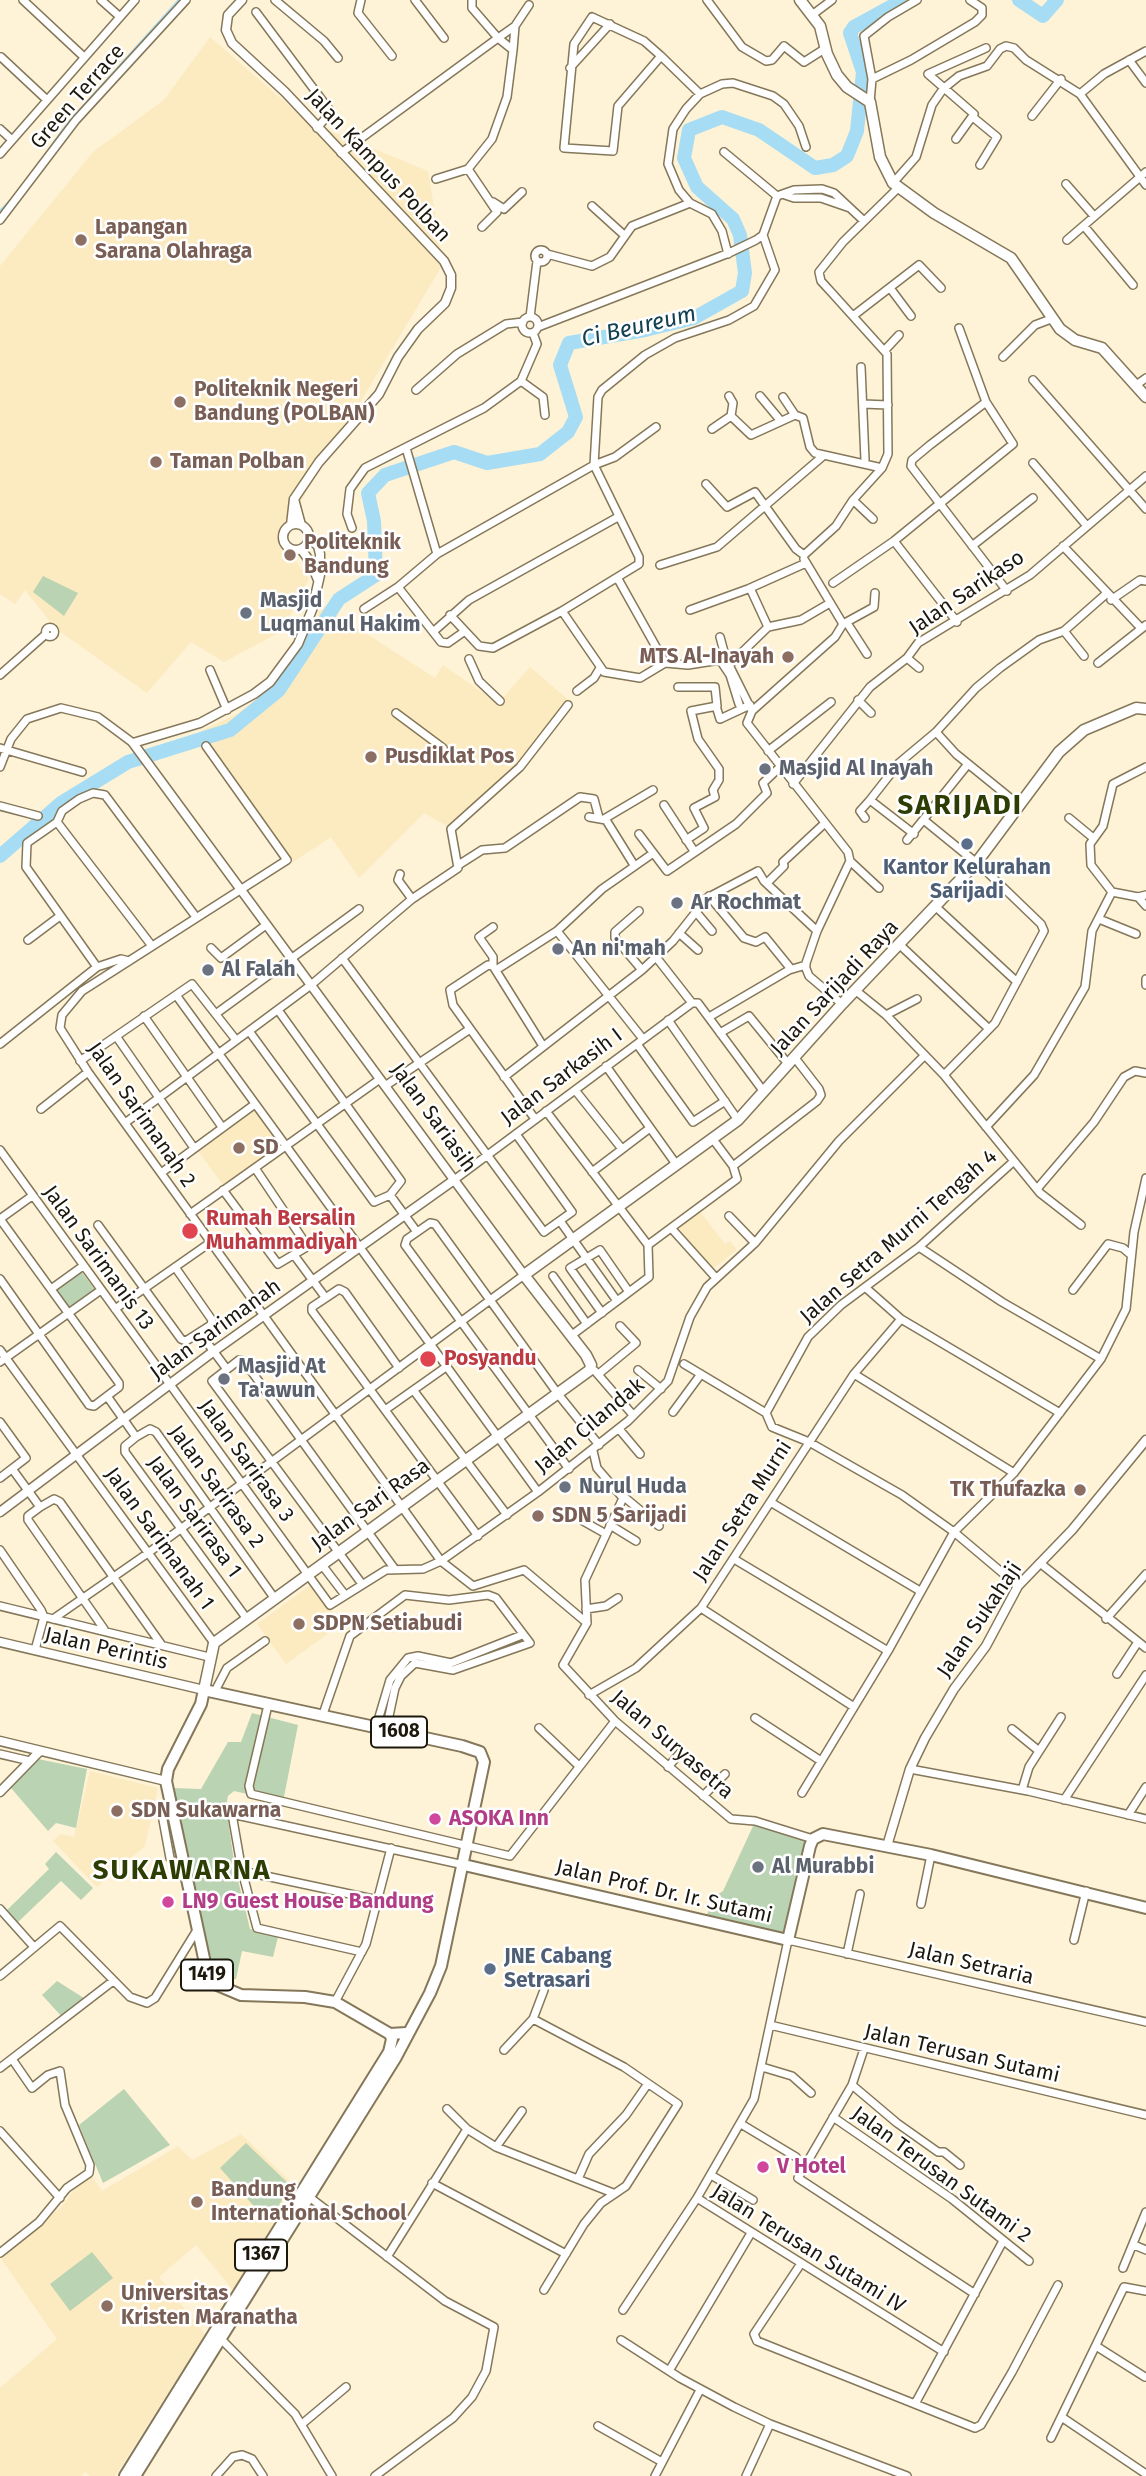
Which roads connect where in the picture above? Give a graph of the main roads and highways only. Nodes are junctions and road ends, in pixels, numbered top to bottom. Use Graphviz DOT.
graph roads {
  1 [pos="800,0"];
  2 [pos="1146,397"];
  3 [pos="1146,709"];
  4 [pos="524,1275"];
  5 [pos="595,1371"];
  6 [pos="209,1691"];
  7 [pos="464,1865"];
  8 [pos="1146,1908"];
  9 [pos="406,2033"];
  10 [pos="390,2034"];
  11 [pos="125,2476"];
  12 [pos="135,2476"];
  1 -- 2 [label="main road"];
  3 -- 4 [label="main road, Jalan Sarijadi Raya"];
  4 -- 5 [label="main road, Jalan Sariasih"];
  5 -- 6 [label="main road, Jalan Sari Rasa"];
  6 -- 7 [label="main road, 1608"];
  6 -- 10 [label="main road, 1419"];
  7 -- 8 [label="main road, Jalan Prof. Dr. Ir. Sutami"];
  7 -- 9 [label="main road, 1367"];
  9 -- 10 [label="main road"];
  9 -- 12 [label="main road, 1367"];
  10 -- 11 [label="main road, 1367"];
}
